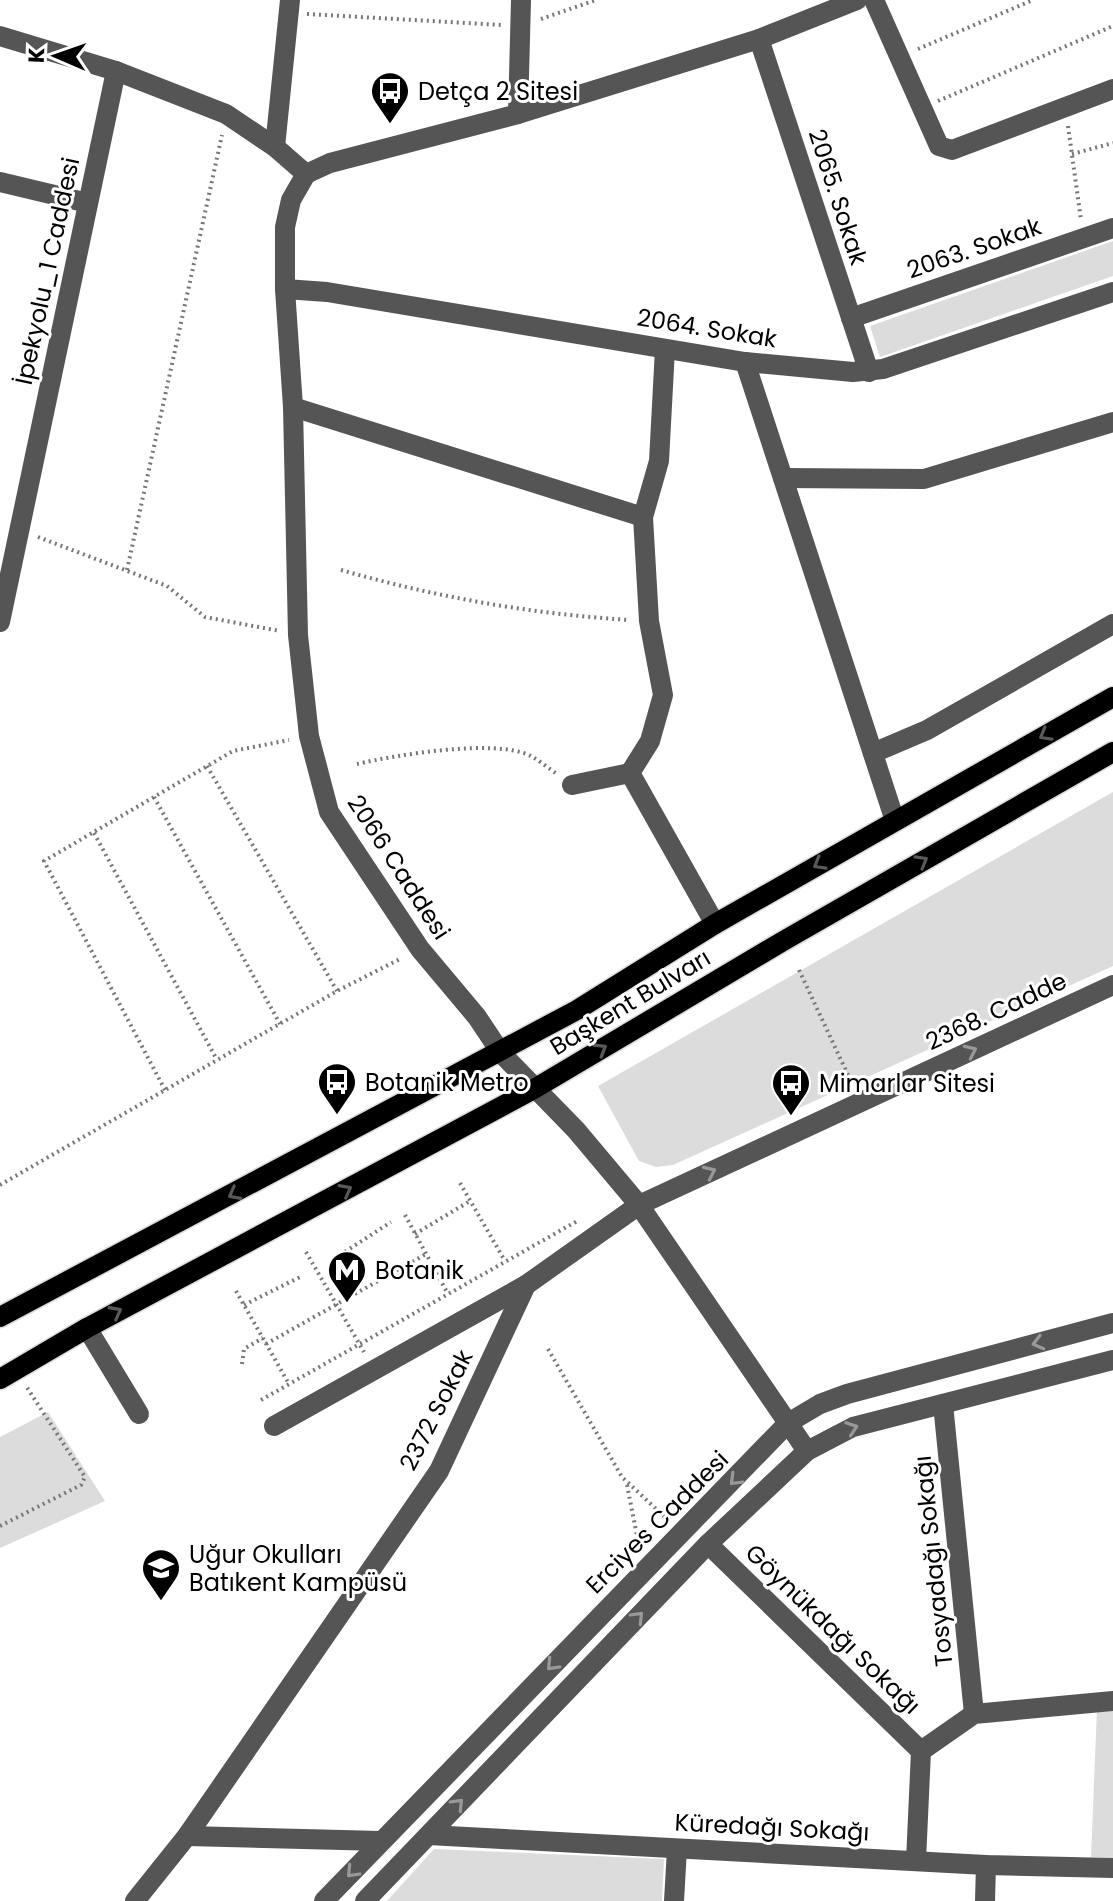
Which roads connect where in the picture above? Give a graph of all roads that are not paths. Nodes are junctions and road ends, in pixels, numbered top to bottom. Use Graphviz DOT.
graph roads {
  1 [pos="521,0"];
  2 [pos="857,0"];
  3 [pos="874,0"];
  4 [pos="289,6"];
  5 [pos="818,7"];
  6 [pos="0,36"];
  7 [pos="759,39"];
  8 [pos="116,71"];
  9 [pos="1113,89"];
  10 [pos="518,114"];
  11 [pos="275,147"];
  12 [pos="306,174"];
  13 [pos="0,182"];
  14 [pos="88,203"];
  15 [pos="1113,228"];
  16 [pos="285,289"];
  17 [pos="1113,292"];
  18 [pos="851,318"];
  19 [pos="665,349"];
  20 [pos="745,362"];
  21 [pos="869,372"];
  22 [pos="293,407"];
  23 [pos="1113,422"];
  24 [pos="783,478"];
  25 [pos="643,517"];
  26 [pos="0,622"];
  27 [pos="1113,624"];
  28 [pos="1113,697"];
  29 [pos="1113,752"];
  30 [pos="873,753"];
  31 [pos="630,773"];
  32 [pos="572,785"];
  33 [pos="895,821"];
  34 [pos="715,924"];
  35 [pos="1113,985"];
  36 [pos="501,1053"];
  37 [pos="534,1089"];
  38 [pos="639,1205"];
  39 [pos="526,1285"];
  40 [pos="0,1317"];
  41 [pos="1113,1323"];
  42 [pos="87,1328"];
  43 [pos="1113,1360"];
  44 [pos="8,1374"];
  45 [pos="943,1404"];
  46 [pos="139,1414"];
  47 [pos="788,1423"];
  48 [pos="274,1426"];
  49 [pos="807,1451"];
  50 [pos="708,1544"];
  51 [pos="1113,1701"];
  52 [pos="974,1714"];
  53 [pos="921,1751"];
  54 [pos="429,1835"];
  55 [pos="187,1836"];
  56 [pos="381,1841"];
  57 [pos="677,1849"];
  58 [pos="916,1861"];
  59 [pos="986,1865"];
  60 [pos="1113,1868"];
  61 [pos="135,1901"];
  62 [pos="324,1901"];
  63 [pos="365,1901"];
  64 [pos="674,1901"];
  65 [pos="985,1901"];
  1 -- 10 [label="street"];
  2 -- 5 [label="street"];
  3 -- 9 [label="street"];
  4 -- 11 [label="street"];
  5 -- 7 [label="street"];
  6 -- 8 [label="street"];
  7 -- 10 [label="street"];
  7 -- 18 [label="street, 2065. Sokak"];
  8 -- 11 [label="street"];
  8 -- 14 [label="street, İpekyolu_1 Caddesi"];
  10 -- 12 [label="street"];
  11 -- 12 [label="street"];
  12 -- 16 [label="street, 2066 Caddesi"];
  13 -- 14 [label="street"];
  14 -- 26 [label="street, İpekyolu_1 Caddesi"];
  15 -- 18 [label="street, 2063. Sokak"];
  16 -- 19 [label="street, 2064. Sokak"];
  16 -- 22 [label="street, 2066 Caddesi"];
  17 -- 21 [label="street, 2064. Sokak"];
  18 -- 21 [label="street, 2065. Sokak"];
  19 -- 20 [label="street, 2064. Sokak"];
  19 -- 25 [label="street"];
  20 -- 21 [label="street, 2064. Sokak"];
  20 -- 24 [label="street"];
  22 -- 25 [label="street"];
  22 -- 36 [label="street, 2066 Caddesi"];
  23 -- 24 [label="street"];
  24 -- 30 [label="street"];
  25 -- 31 [label="street"];
  27 -- 30 [label="street"];
  28 -- 33 [label="main road, Başkent Bulvarı, one-way"];
  37 -- 29 [label="main road, Başkent Bulvarı, one-way"];
  30 -- 33 [label="street"];
  31 -- 32 [label="street"];
  31 -- 34 [label="street"];
  33 -- 34 [label="main road, Başkent Bulvarı, one-way"];
  34 -- 36 [label="main road, Başkent Bulvarı"];
  38 -- 35 [label="street, 2368. Cadde, one-way"];
  36 -- 37 [label="street, 2066 Caddesi"];
  36 -- 40 [label="main road, Başkent Bulvarı, one-way"];
  37 -- 38 [label="street, 2066 Caddesi"];
  42 -- 37 [label="main road, Başkent Bulvarı, one-way"];
  38 -- 39 [label="street"];
  38 -- 47 [label="street, 2066 Caddesi"];
  39 -- 48 [label="street"];
  39 -- 55 [label="street, 2372 Sokak"];
  41 -- 47 [label="street, Erciyes Caddesi, one-way"];
  42 -- 44 [label="main road, Başkent Bulvarı"];
  42 -- 46 [label="street"];
  43 -- 45 [label="street"];
  49 -- 45 [label="street, one-way"];
  45 -- 52 [label="street, Tosyadağı Sokağı"];
  47 -- 49 [label="street, 2066 Caddesi"];
  47 -- 56 [label="street, Erciyes Caddesi, one-way"];
  49 -- 50 [label="street"];
  50 -- 53 [label="street, Göynükdağı Sokağı"];
  54 -- 50 [label="street, one-way"];
  51 -- 52 [label="street, Göynükdağı Sokağı"];
  52 -- 53 [label="street, Göynükdağı Sokağı"];
  53 -- 58 [label="street, Göynükdağı Sokağı"];
  54 -- 57 [label="street, Küredağı Sokağı"];
  54 -- 63 [label="street"];
  55 -- 56 [label="street"];
  55 -- 61 [label="street, 2372 Sokak"];
  56 -- 62 [label="street, Erciyes Caddesi, one-way"];
  57 -- 58 [label="street, Küredağı Sokağı"];
  57 -- 64 [label="street"];
  58 -- 59 [label="street, Küredağı Sokağı"];
  59 -- 60 [label="street, Küredağı Sokağı"];
  59 -- 65 [label="street"];
}
